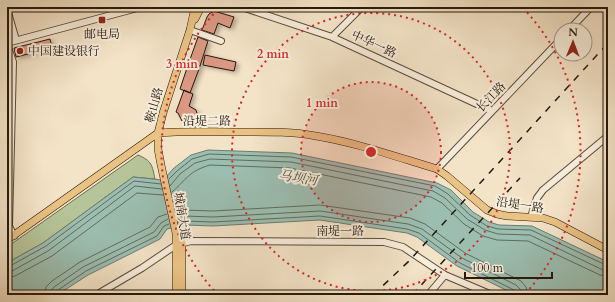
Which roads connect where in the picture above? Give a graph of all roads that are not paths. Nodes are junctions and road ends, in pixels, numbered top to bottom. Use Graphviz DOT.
graph roads {
  1 [pos="141,7"];
  2 [pos="195,7"];
  3 [pos="201,7"];
  4 [pos="242,7"];
  5 [pos="362,7"];
  6 [pos="591,7"];
  7 [pos="7,9"];
  8 [pos="577,22"];
  9 [pos="190,30"];
  10 [pos="332,37"];
  11 [pos="16,40"];
  12 [pos="221,41"];
  13 [pos="7,43"];
  14 [pos="553,47"];
  15 [pos="492,111"];
  16 [pos="158,134"];
  17 [pos="608,136"];
  18 [pos="161,165"];
  19 [pos="437,169"];
  20 [pos="531,217"];
  21 [pos="14,236"];
  22 [pos="7,240"];
  23 [pos="179,244"];
  24 [pos="608,250"];
  25 [pos="445,275"];
  26 [pos="96,295"];
  27 [pos="176,295"];
  28 [pos="182,295"];
  29 [pos="428,295"];
  30 [pos="492,295"];
  1 -- 11 [label="street"];
  2 -- 9 [label="main road, 鞍山路"];
  3 -- 9 [label="main road, 鞍山路"];
  4 -- 10 [label="street, 中华一路"];
  5 -- 10 [label="street"];
  6 -- 8 [label="street"];
  7 -- 11 [label="street"];
  9 -- 12 [label="street"];
  9 -- 16 [label="main road, 鞍山路"];
  10 -- 15 [label="street, 中华一路"];
  11 -- 13 [label="street"];
  13 -- 21 [label="street"];
  14 -- 15 [label="street, 长江路"];
  15 -- 19 [label="street, 长江路"];
  16 -- 18 [label="main road, 鞍山路"];
  16 -- 19 [label="main road, 沿堤二路"];
  16 -- 21 [label="main road, 沿堤二路"];
  17 -- 20 [label="street"];
  18 -- 23 [label="main road, 城南大道"];
  19 -- 20 [label="main road, 沿堤一路"];
  20 -- 24 [label="main road, 沿堤一路"];
  21 -- 22 [label="main road, 沿堤二路"];
  23 -- 25 [label="street, 南堤一路"];
  23 -- 26 [label="street"];
  23 -- 27 [label="main road, 城南大道"];
  23 -- 28 [label="main road"];
  25 -- 29 [label="street"];
  25 -- 30 [label="street, 南堤一路"];
}
